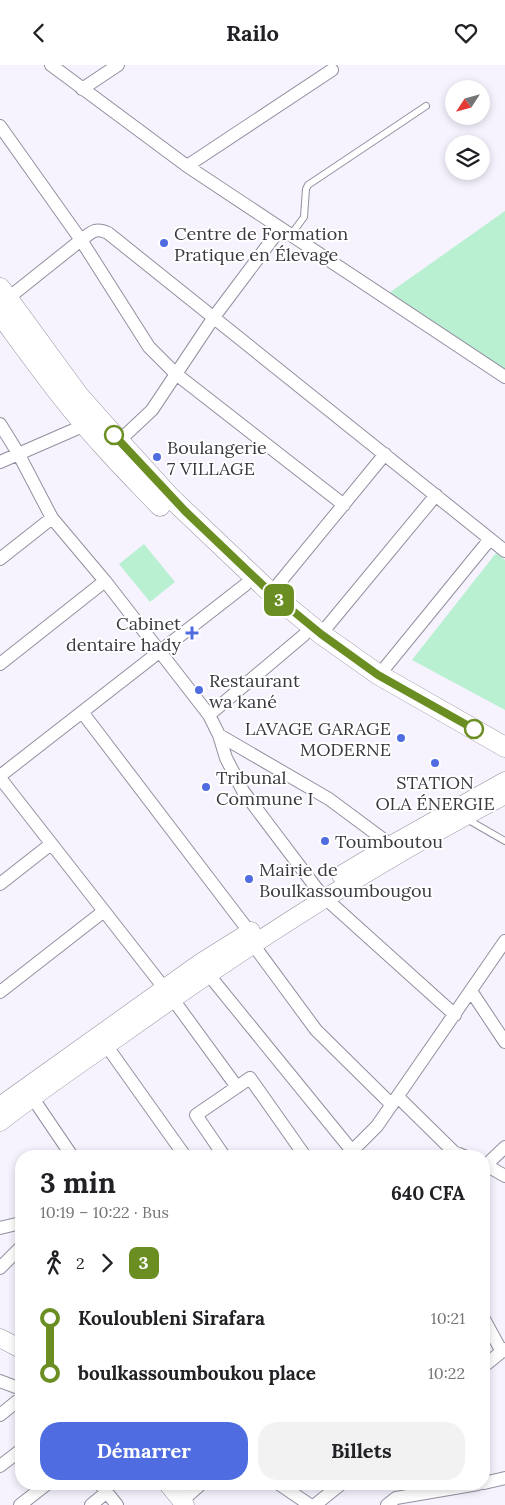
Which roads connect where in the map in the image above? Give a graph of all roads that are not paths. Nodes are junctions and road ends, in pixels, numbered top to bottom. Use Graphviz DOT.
graph roads {
  1 [pos="51,65"];
  2 [pos="118,65"];
  3 [pos="332,70"];
  4 [pos="82,89"];
  5 [pos="426,106"];
  6 [pos="0,126"];
  7 [pos="188,166"];
  8 [pos="285,233"];
  9 [pos="81,240"];
  10 [pos="2,300"];
  11 [pos="214,317"];
  12 [pos="176,374"];
  13 [pos="505,377"];
  14 [pos="0,425"];
  15 [pos="85,425"];
  16 [pos="119,441"];
  17 [pos="18,453"];
  18 [pos="385,454"];
  19 [pos="0,462"];
  20 [pos="436,495"];
  21 [pos="344,505"];
  22 [pos="52,518"];
  23 [pos="490,539"];
  24 [pos="505,551"];
  25 [pos="0,559"];
  26 [pos="105,581"];
  27 [pos="245,585"];
  28 [pos="271,593"];
  29 [pos="312,635"];
  30 [pos="160,651"];
  31 [pos="0,664"];
  32 [pos="378,675"];
  33 [pos="82,712"];
  34 [pos="209,715"];
  35 [pos="219,735"];
  36 [pos="505,747"];
  37 [pos="505,763"];
  38 [pos="0,777"];
  39 [pos="505,781"];
  40 [pos="505,795"];
  41 [pos="457,814"];
  42 [pos="505,841"];
  43 [pos="51,844"];
  44 [pos="391,845"];
  45 [pos="0,884"];
  46 [pos="321,894"];
  47 [pos="104,911"];
  48 [pos="248,935"];
  49 [pos="505,941"];
  50 [pos="204,968"];
  51 [pos="471,991"];
  52 [pos="0,992"];
  53 [pos="168,994"];
  54 [pos="455,1015"];
  55 [pos="505,1042"];
  56 [pos="106,1045"];
  57 [pos="237,1087"];
  58 [pos="32,1097"];
  59 [pos="395,1101"];
  60 [pos="0,1106"];
  61 [pos="0,1122"];
  62 [pos="505,1147"];
  63 [pos="68,1150"];
  64 [pos="181,1150"];
  65 [pos="220,1150"];
  66 [pos="301,1150"];
  67 [pos="347,1150"];
  68 [pos="354,1150"];
  69 [pos="452,1150"];
  70 [pos="490,1161"];
  71 [pos="490,1169"];
  72 [pos="505,1177"];
  73 [pos="15,1224"];
  74 [pos="0,1228"];
  75 [pos="15,1253"];
  76 [pos="0,1269"];
  77 [pos="490,1329"];
  78 [pos="0,1338"];
  79 [pos="15,1346"];
  80 [pos="503,1350"];
  81 [pos="490,1362"];
  82 [pos="0,1381"];
  83 [pos="15,1387"];
  84 [pos="15,1403"];
  85 [pos="0,1415"];
  86 [pos="15,1455"];
  87 [pos="0,1466"];
  88 [pos="505,1478"];
  89 [pos="490,1482"];
  90 [pos="40,1490"];
  91 [pos="102,1490"];
  92 [pos="106,1490"];
  93 [pos="172,1490"];
  94 [pos="196,1490"];
  95 [pos="288,1490"];
  96 [pos="334,1490"];
  97 [pos="440,1490"];
  98 [pos="181,1504"];
  99 [pos="20,1505"];
  100 [pos="91,1505"];
  101 [pos="117,1505"];
  102 [pos="310,1505"];
  103 [pos="315,1505"];
  104 [pos="386,1505"];
  1 -- 4 [label="street"];
  2 -- 4 [label="street"];
  3 -- 7 [label="street"];
  4 -- 7 [label="street"];
  5 -- 8 [label="lane"];
  6 -- 9 [label="street"];
  7 -- 8 [label="street"];
  8 -- 11 [label="street"];
  8 -- 13 [label="street"];
  9 -- 10 [label="street"];
  9 -- 11 [label="street"];
  9 -- 12 [label="street"];
  10 -- 15 [label="main road"];
  10 -- 16 [label="main road"];
  11 -- 12 [label="street"];
  11 -- 18 [label="street"];
  12 -- 16 [label="street"];
  12 -- 21 [label="street"];
  14 -- 17 [label="street"];
  15 -- 17 [label="street"];
  15 -- 27 [label="main road"];
  16 -- 28 [label="main road"];
  17 -- 19 [label="street"];
  17 -- 22 [label="street"];
  18 -- 20 [label="street"];
  18 -- 21 [label="street"];
  20 -- 23 [label="street"];
  20 -- 29 [label="street"];
  21 -- 28 [label="street"];
  22 -- 25 [label="street"];
  22 -- 26 [label="street"];
  23 -- 24 [label="street"];
  23 -- 32 [label="street"];
  26 -- 30 [label="street"];
  26 -- 31 [label="street"];
  27 -- 29 [label="main road"];
  27 -- 30 [label="street"];
  28 -- 29 [label="main road"];
  29 -- 32 [label="main road"];
  29 -- 34 [label="street"];
  29 -- 37 [label="main road"];
  30 -- 33 [label="street"];
  30 -- 34 [label="street"];
  32 -- 36 [label="main road"];
  33 -- 38 [label="street"];
  33 -- 48 [label="street"];
  34 -- 35 [label="street"];
  35 -- 44 [label="street"];
  35 -- 46 [label="street"];
  38 -- 43 [label="street"];
  39 -- 41 [label="main road"];
  40 -- 41 [label="main road"];
  41 -- 42 [label="lane"];
  41 -- 44 [label="main road"];
  41 -- 46 [label="main road"];
  43 -- 45 [label="street"];
  43 -- 47 [label="street"];
  44 -- 46 [label="main road"];
  46 -- 48 [label="main road"];
  46 -- 54 [label="street"];
  47 -- 52 [label="street"];
  47 -- 53 [label="street"];
  48 -- 50 [label="main road"];
  48 -- 59 [label="street"];
  49 -- 51 [label="street"];
  50 -- 53 [label="main road"];
  50 -- 67 [label="street"];
  51 -- 54 [label="street"];
  51 -- 55 [label="street"];
  53 -- 56 [label="main road"];
  53 -- 57 [label="street"];
  53 -- 60 [label="main road"];
  54 -- 59 [label="street"];
  56 -- 58 [label="main road"];
  56 -- 64 [label="street"];
  57 -- 65 [label="street"];
  57 -- 66 [label="street"];
  58 -- 61 [label="main road"];
  58 -- 63 [label="street"];
  59 -- 68 [label="street"];
  59 -- 69 [label="street"];
  62 -- 70 [label="street"];
  71 -- 72 [label="street"];
  73 -- 74 [label="street"];
  75 -- 76 [label="street"];
  77 -- 80 [label="street"];
  78 -- 79 [label="main road"];
  80 -- 81 [label="street"];
  82 -- 83 [label="street"];
  84 -- 85 [label="street"];
  86 -- 87 [label="street"];
  88 -- 89 [label="street"];
  90 -- 99 [label="street"];
  91 -- 100 [label="street"];
  92 -- 101 [label="street"];
  93 -- 98 [label="main road"];
  94 -- 98 [label="street"];
  95 -- 102 [label="street"];
  96 -- 103 [label="street"];
  97 -- 104 [label="street"];
}
